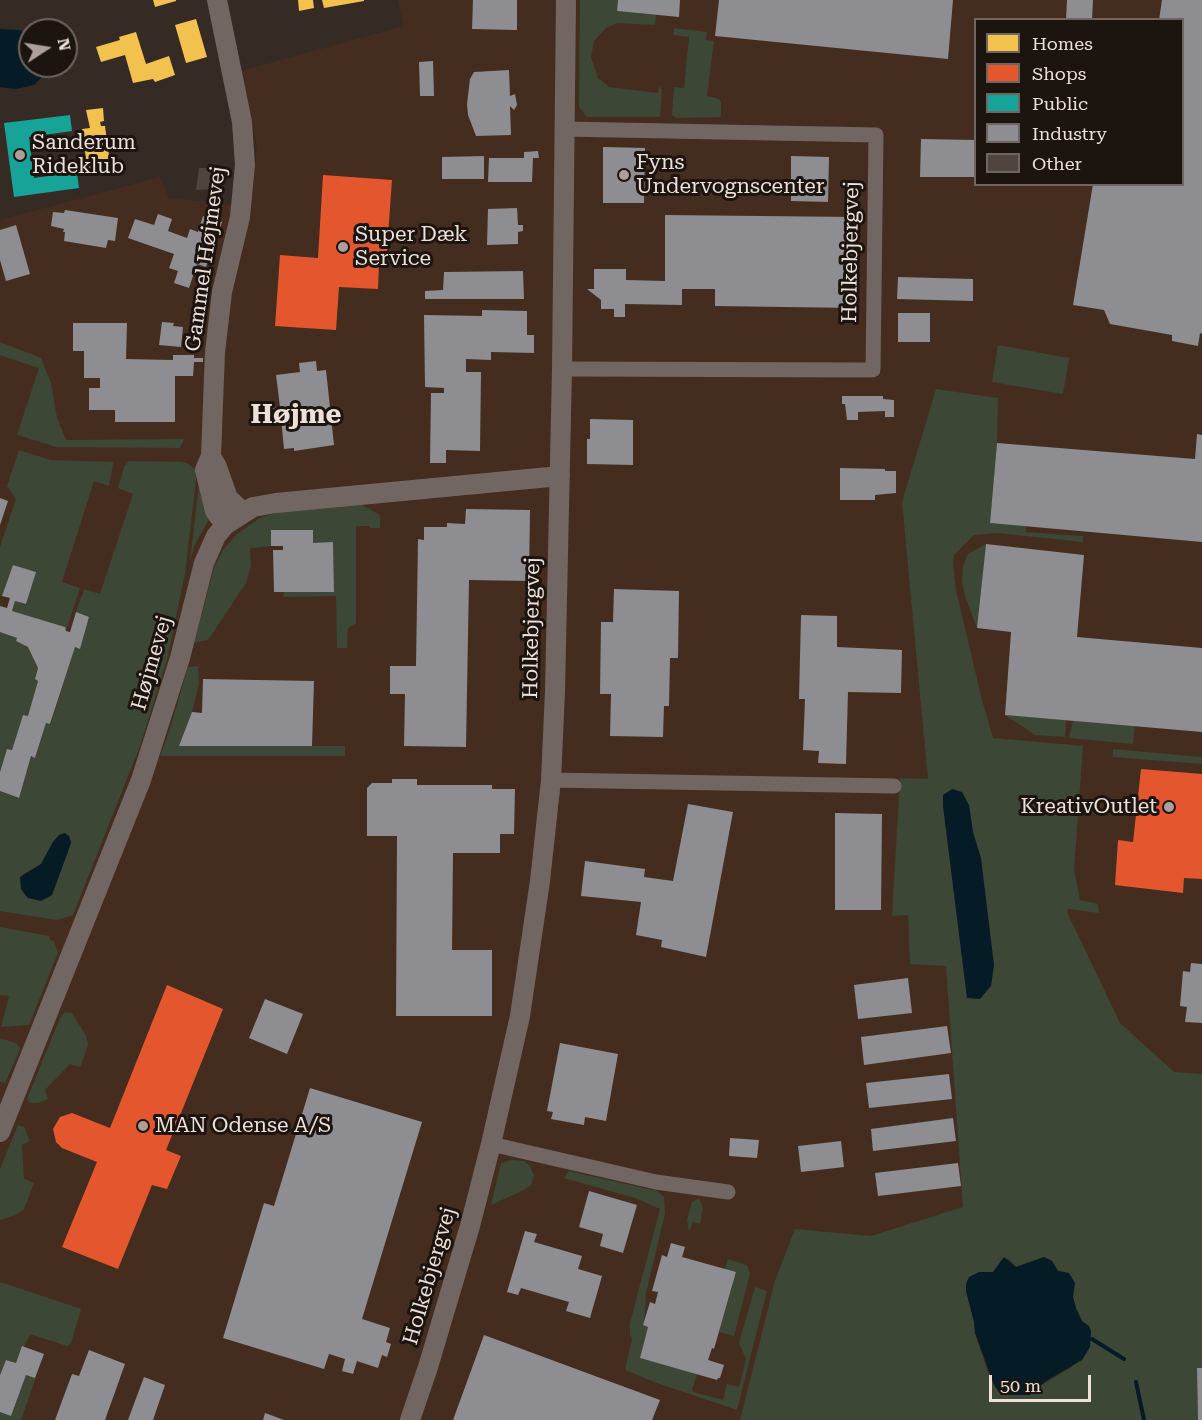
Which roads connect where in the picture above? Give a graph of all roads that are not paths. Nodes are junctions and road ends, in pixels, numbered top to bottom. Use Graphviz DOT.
graph roads {
  1 [pos="217,0"];
  2 [pos="566,0"];
  3 [pos="564,129"];
  4 [pos="562,369"];
  5 [pos="211,456"];
  6 [pos="560,476"];
  7 [pos="244,513"];
  8 [pos="225,525"];
  9 [pos="551,780"];
  10 [pos="894,786"];
  11 [pos="0,1132"];
  12 [pos="491,1144"];
  13 [pos="728,1192"];
  14 [pos="410,1420"];
  1 -- 5 [label="street, Gammel Højmevej"];
  2 -- 3 [label="street, Holkebjergvej"];
  3 -- 4 [label="street, Holkebjergvej"];
  3 -- 4 [label="street, Holkebjergvej"];
  4 -- 6 [label="street, Holkebjergvej"];
  5 -- 7 [label="street, Gammel Højmevej"];
  5 -- 8 [label="street, Gammel Højmevej"];
  6 -- 7 [label="street, Højmevej"];
  6 -- 9 [label="street, Holkebjergvej"];
  7 -- 8 [label="street, Højmevej"];
  8 -- 11 [label="street, Højmevej"];
  9 -- 10 [label="street"];
  9 -- 12 [label="street, Holkebjergvej"];
  12 -- 13 [label="street"];
  12 -- 14 [label="street, Holkebjergvej"];
}
